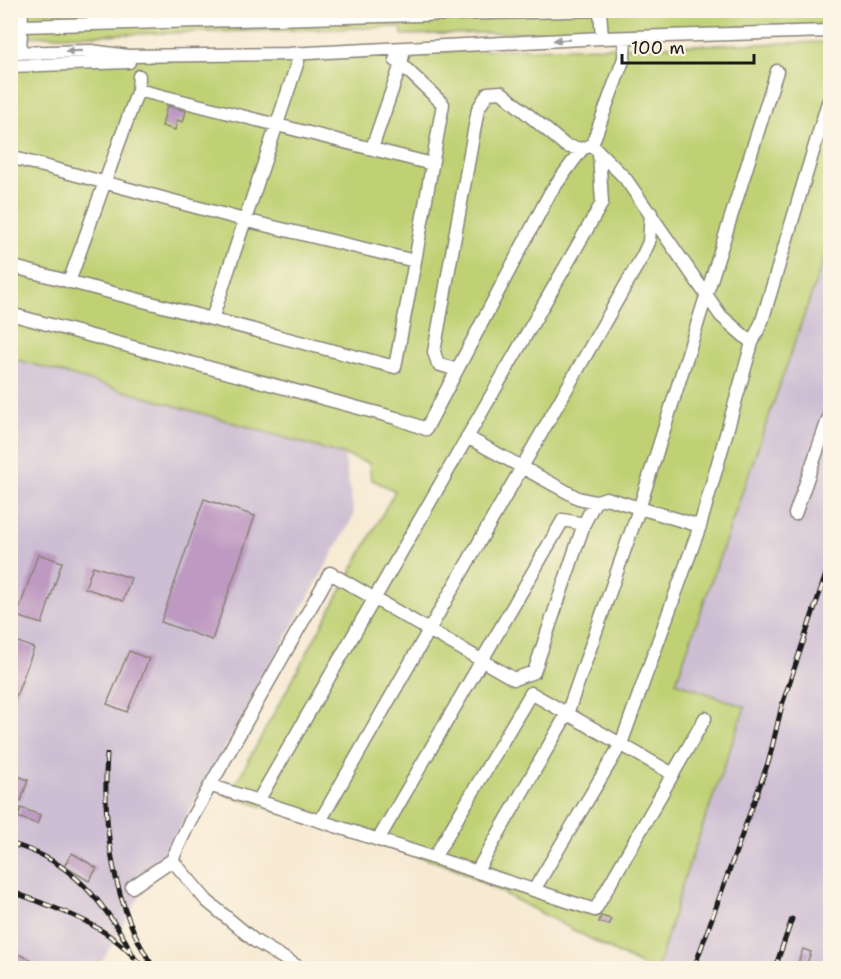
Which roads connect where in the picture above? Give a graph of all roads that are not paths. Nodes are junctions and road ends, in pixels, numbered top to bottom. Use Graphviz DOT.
graph roads {
  1 [pos="22,10"];
  2 [pos="600,10"];
  3 [pos="22,26"];
  4 [pos="831,32"];
  5 [pos="602,38"];
  6 [pos="625,38"];
  7 [pos="404,51"];
  8 [pos="15,53"];
  9 [pos="298,61"];
  10 [pos="401,64"];
  11 [pos="10,66"];
  12 [pos="777,71"];
  13 [pos="139,76"];
  14 [pos="138,90"];
  15 [pos="828,102"];
  16 [pos="278,123"];
  17 [pos="372,148"];
  18 [pos="591,149"];
  19 [pos="10,157"];
  20 [pos="432,164"];
  21 [pos="104,181"];
  22 [pos="651,213"];
  23 [pos="244,220"];
  24 [pos="415,261"];
  25 [pos="10,266"];
  26 [pos="69,282"];
  27 [pos="707,297"];
  28 [pos="10,314"];
  29 [pos="212,319"];
  30 [pos="752,343"];
  31 [pos="457,370"];
  32 [pos="831,414"];
  33 [pos="467,437"];
  34 [pos="521,467"];
  35 [pos="595,502"];
  36 [pos="639,509"];
  37 [pos="795,514"];
  38 [pos="584,524"];
  39 [pos="700,526"];
  40 [pos="375,598"];
  41 [pos="428,629"];
  42 [pos="483,661"];
  43 [pos="567,714"];
  44 [pos="705,718"];
  45 [pos="621,744"];
  46 [pos="673,774"];
  47 [pos="212,786"];
  48 [pos="258,801"];
  49 [pos="320,821"];
  50 [pos="378,840"];
  51 [pos="435,858"];
  52 [pos="172,860"];
  53 [pos="477,872"];
  54 [pos="132,887"];
  55 [pos="534,890"];
  56 [pos="300,969"];
  1 -- 3 [label="street"];
  2 -- 3 [label="street"];
  2 -- 5 [label="street"];
  3 -- 8 [label="street"];
  4 -- 6 [label="street"];
  5 -- 6 [label="street"];
  5 -- 7 [label="street, one-way"];
  6 -- 18 [label="street"];
  7 -- 8 [label="street, one-way"];
  7 -- 10 [label="street"];
  9 -- 10 [label="street"];
  9 -- 11 [label="street"];
  9 -- 16 [label="street"];
  10 -- 17 [label="street"];
  10 -- 20 [label="street"];
  12 -- 27 [label="street"];
  13 -- 14 [label="street"];
  14 -- 16 [label="street"];
  14 -- 21 [label="street"];
  15 -- 30 [label="street"];
  16 -- 17 [label="street"];
  16 -- 23 [label="street"];
  17 -- 20 [label="street"];
  18 -- 22 [label="street"];
  18 -- 31 [label="street"];
  18 -- 31 [label="street"];
  18 -- 33 [label="street"];
  19 -- 21 [label="street"];
  20 -- 24 [label="street"];
  21 -- 23 [label="street"];
  21 -- 26 [label="street"];
  22 -- 27 [label="street"];
  22 -- 34 [label="street"];
  23 -- 24 [label="street"];
  23 -- 29 [label="street"];
  24 -- 29 [label="street"];
  25 -- 26 [label="street"];
  26 -- 29 [label="street"];
  27 -- 30 [label="street"];
  27 -- 36 [label="street"];
  28 -- 31 [label="street"];
  30 -- 39 [label="street"];
  32 -- 37 [label="street"];
  33 -- 34 [label="street"];
  33 -- 40 [label="street"];
  34 -- 35 [label="street"];
  34 -- 41 [label="street"];
  35 -- 36 [label="street"];
  35 -- 38 [label="street"];
  36 -- 39 [label="street"];
  36 -- 43 [label="street"];
  38 -- 42 [label="street"];
  38 -- 42 [label="street"];
  39 -- 45 [label="street"];
  40 -- 41 [label="street"];
  40 -- 47 [label="street"];
  40 -- 48 [label="street"];
  41 -- 42 [label="street"];
  41 -- 49 [label="street"];
  42 -- 50 [label="street"];
  43 -- 45 [label="street"];
  43 -- 51 [label="street"];
  43 -- 53 [label="street"];
  44 -- 46 [label="street"];
  45 -- 46 [label="street"];
  45 -- 55 [label="street"];
  46 -- 55 [label="street"];
  47 -- 48 [label="street"];
  47 -- 52 [label="street"];
  48 -- 49 [label="street"];
  49 -- 50 [label="street"];
  50 -- 51 [label="street"];
  51 -- 53 [label="street"];
  52 -- 54 [label="street"];
  52 -- 56 [label="street"];
  53 -- 55 [label="street"];
}
